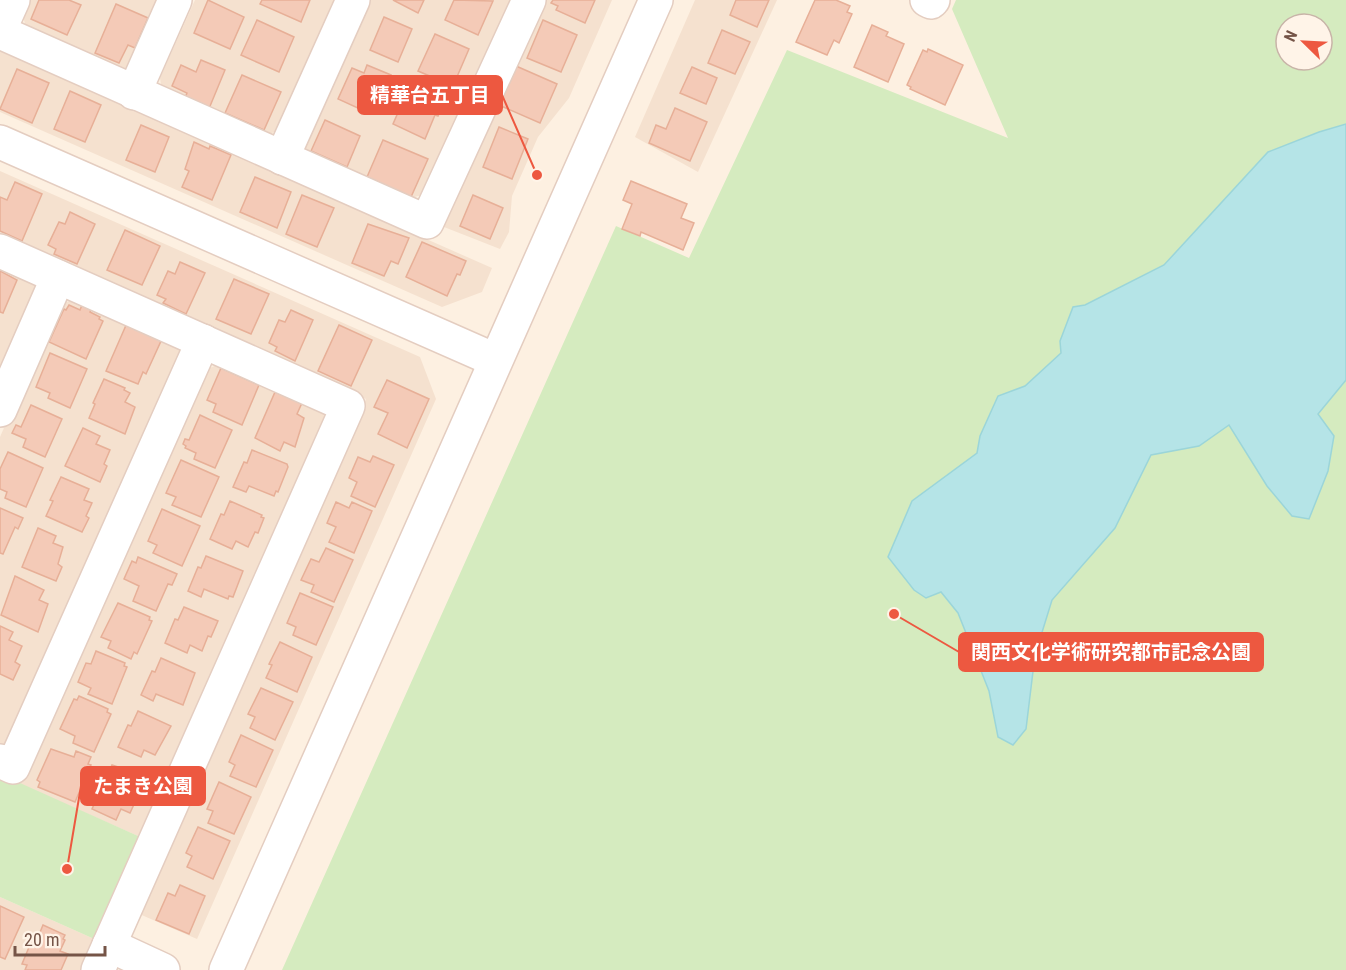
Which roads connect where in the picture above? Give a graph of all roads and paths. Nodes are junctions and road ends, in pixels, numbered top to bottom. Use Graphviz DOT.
graph roads {
  1 [pos="13,0"];
  2 [pos="175,0"];
  3 [pos="353,0"];
  4 [pos="529,0"];
  5 [pos="656,0"];
  6 [pos="927,0"];
  7 [pos="933,0"];
  8 [pos="0,31"];
  9 [pos="134,93"];
  10 [pos="0,142"];
  11 [pos="282,158"];
  12 [pos="0,251"];
  13 [pos="58,277"];
  14 [pos="202,341"];
  15 [pos="495,360"];
  16 [pos="0,410"];
  17 [pos="0,761"];
  18 [pos="103,958"];
  19 [pos="163,970"];
  20 [pos="226,970"];
  1 -- 8 [label="street"];
  2 -- 9 [label="street"];
  3 -- 11 [label="street"];
  4 -- 11 [label="street"];
  5 -- 15 [label="street"];
  6 -- 7 [label="street"];
  8 -- 9 [label="street"];
  9 -- 11 [label="street"];
  10 -- 15 [label="street"];
  12 -- 13 [label="street"];
  13 -- 14 [label="street"];
  13 -- 16 [label="street"];
  14 -- 17 [label="street"];
  14 -- 18 [label="street"];
  15 -- 20 [label="street"];
  18 -- 19 [label="street"];
}
